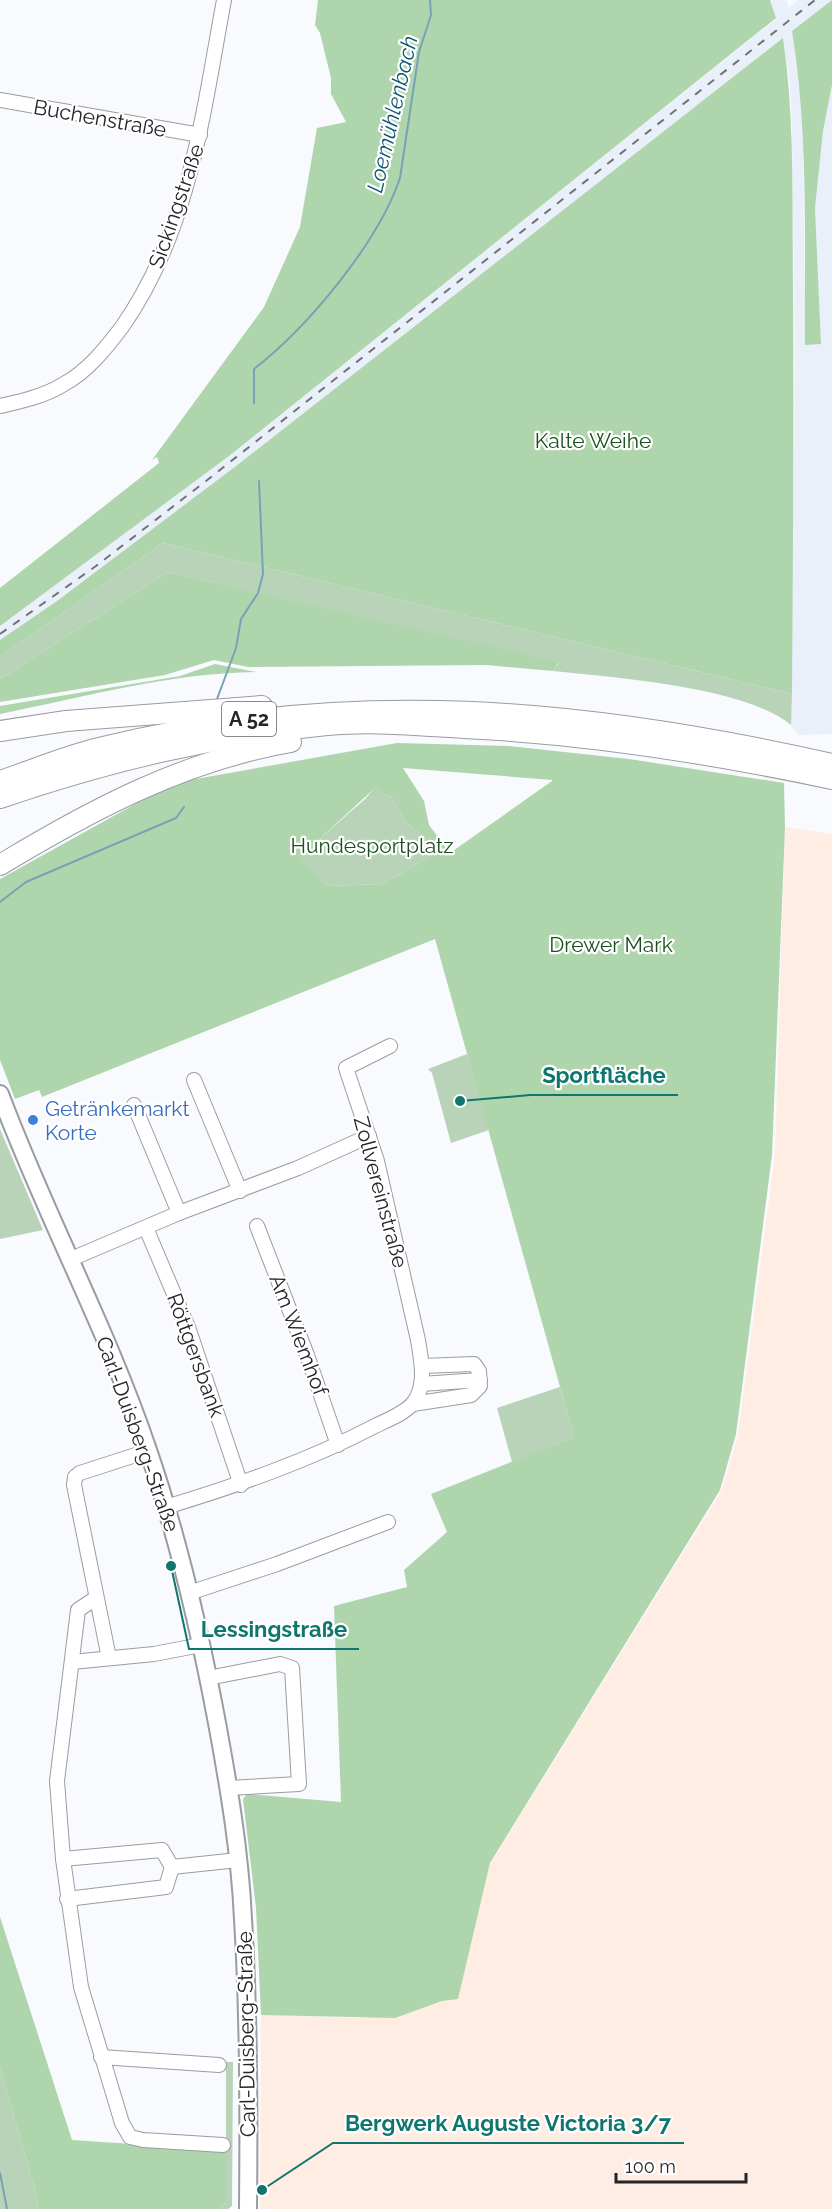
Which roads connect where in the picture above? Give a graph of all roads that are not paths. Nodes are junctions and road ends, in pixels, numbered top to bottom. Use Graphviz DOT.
graph roads {
  1 [pos="224,0"];
  2 [pos="0,100"];
  3 [pos="200,135"];
  4 [pos="0,406"];
  5 [pos="506,712"];
  6 [pos="404,724"];
  7 [pos="0,731"];
  8 [pos="791,763"];
  9 [pos="832,764"];
  10 [pos="832,780"];
  11 [pos="0,781"];
  12 [pos="0,798"];
  13 [pos="0,865"];
  14 [pos="390,1046"];
  15 [pos="194,1080"];
  16 [pos="0,1094"];
  17 [pos="134,1105"];
  18 [pos="369,1136"];
  19 [pos="240,1191"];
  20 [pos="178,1213"];
  21 [pos="257,1226"];
  22 [pos="146,1228"];
  23 [pos="71,1259"];
  24 [pos="422,1366"];
  25 [pos="480,1380"];
  26 [pos="421,1384"];
  27 [pos="413,1404"];
  28 [pos="338,1445"];
  29 [pos="148,1451"];
  30 [pos="241,1485"];
  31 [pos="166,1507"];
  32 [pos="388,1522"];
  33 [pos="189,1593"];
  34 [pos="96,1598"];
  35 [pos="201,1645"];
  36 [pos="109,1658"];
  37 [pos="72,1662"];
  38 [pos="208,1678"];
  39 [pos="229,1788"];
  40 [pos="63,1859"];
  41 [pos="238,1860"];
  42 [pos="172,1867"];
  43 [pos="67,1899"];
  44 [pos="101,2057"];
  45 [pos="219,2065"];
  46 [pos="223,2145"];
  47 [pos="248,2209"];
  1 -- 3 [label="street, Sickingstraße"];
  2 -- 3 [label="street, Buchenstraße"];
  3 -- 4 [label="street, Sickingstraße"];
  5 -- 7 [label="highway"];
  5 -- 8 [label="highway, A 52"];
  5 -- 11 [label="highway, A 52"];
  6 -- 8 [label="highway, A 52"];
  6 -- 12 [label="highway, A 52"];
  6 -- 13 [label="highway"];
  8 -- 9 [label="highway, A 52"];
  8 -- 10 [label="highway, A 52"];
  14 -- 18 [label="street, Zollvereinstraße"];
  15 -- 19 [label="street"];
  16 -- 23 [label="main road, Carl-Duisberg-Straße"];
  17 -- 20 [label="street"];
  18 -- 19 [label="street"];
  18 -- 24 [label="street, Zollvereinstraße"];
  19 -- 20 [label="street"];
  20 -- 22 [label="street"];
  21 -- 28 [label="street, Am Wiemhof"];
  22 -- 23 [label="street"];
  22 -- 30 [label="street, Röttgersbank"];
  23 -- 29 [label="main road, Carl-Duisberg-Straße"];
  24 -- 25 [label="street"];
  24 -- 26 [label="street, Zollvereinstraße"];
  25 -- 26 [label="street"];
  25 -- 27 [label="street"];
  26 -- 27 [label="street, Zollvereinstraße"];
  27 -- 28 [label="street"];
  28 -- 30 [label="street"];
  29 -- 31 [label="main road, Carl-Duisberg-Straße"];
  29 -- 34 [label="street"];
  30 -- 31 [label="street"];
  31 -- 33 [label="main road, Carl-Duisberg-Straße"];
  32 -- 33 [label="street"];
  33 -- 35 [label="main road, Carl-Duisberg-Straße"];
  34 -- 36 [label="street"];
  34 -- 37 [label="street"];
  35 -- 36 [label="street"];
  35 -- 38 [label="main road, Carl-Duisberg-Straße"];
  36 -- 37 [label="street"];
  37 -- 40 [label="street"];
  38 -- 39 [label="main road, Carl-Duisberg-Straße"];
  38 -- 39 [label="street"];
  39 -- 41 [label="main road, Carl-Duisberg-Straße"];
  40 -- 42 [label="street"];
  40 -- 43 [label="street"];
  41 -- 42 [label="street"];
  41 -- 47 [label="main road, Carl-Duisberg-Straße"];
  42 -- 43 [label="street"];
  43 -- 44 [label="street"];
  44 -- 45 [label="street"];
  44 -- 46 [label="street"];
}
